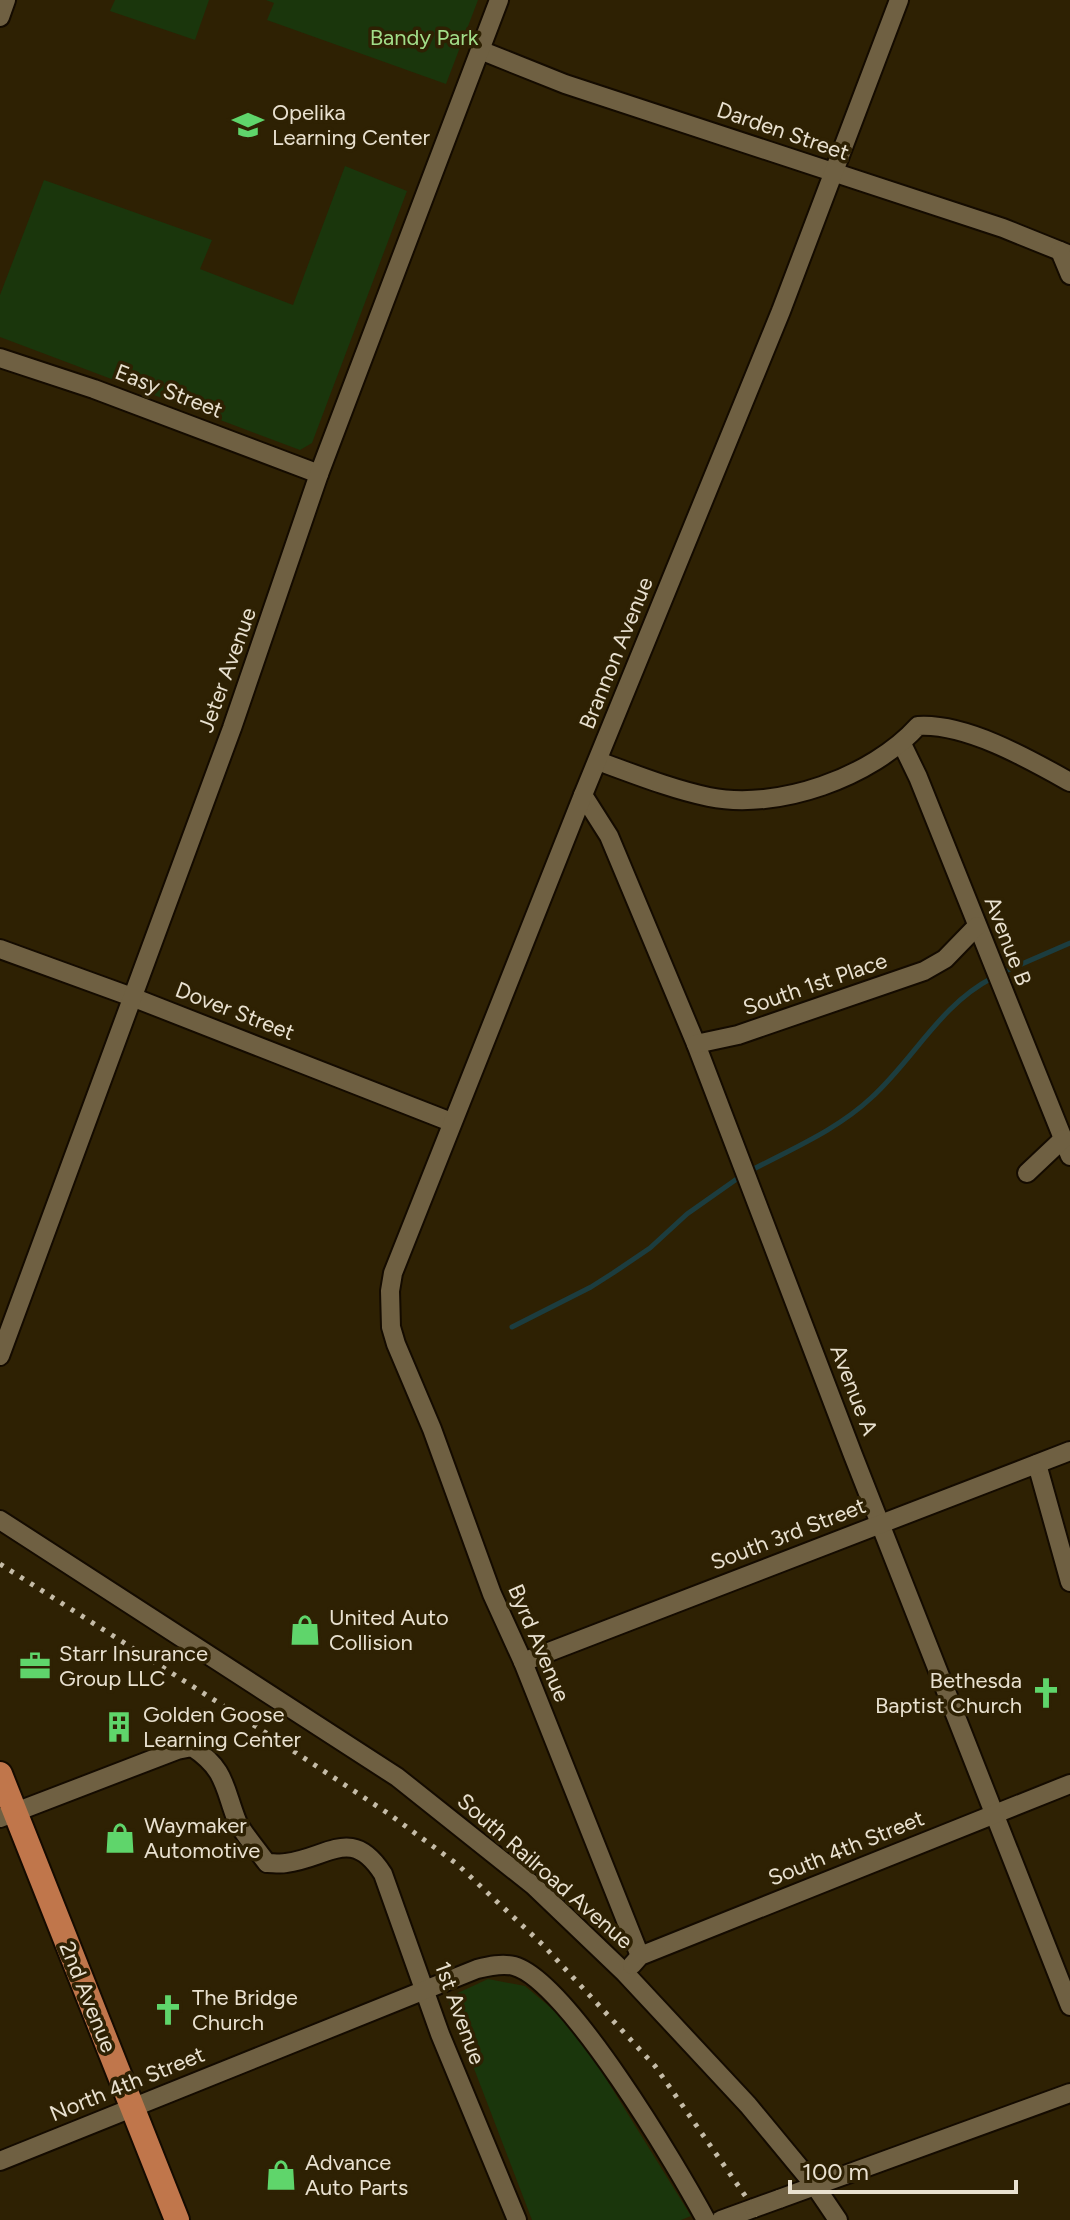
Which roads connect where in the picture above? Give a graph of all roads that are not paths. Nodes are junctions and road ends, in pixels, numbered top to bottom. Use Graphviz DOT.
graph roads {
  1 [pos="6,0"];
  2 [pos="499,0"];
  3 [pos="899,0"];
  4 [pos="0,17"];
  5 [pos="480,50"];
  6 [pos="833,173"];
  7 [pos="1065,253"];
  8 [pos="1070,275"];
  9 [pos="2,366"];
  10 [pos="319,474"];
  11 [pos="902,744"];
  12 [pos="598,761"];
  13 [pos="1070,782"];
  14 [pos="583,795"];
  15 [pos="977,926"];
  16 [pos="0,949"];
  17 [pos="986,951"];
  18 [pos="945,959"];
  19 [pos="132,997"];
  20 [pos="696,1044"];
  21 [pos="451,1122"];
  22 [pos="1065,1134"];
  23 [pos="1027,1173"];
  24 [pos="391,1327"];
  25 [pos="0,1356"];
  26 [pos="1070,1451"];
  27 [pos="1037,1464"];
  28 [pos="0,1520"];
  29 [pos="882,1524"];
  30 [pos="1070,1582"];
  31 [pos="523,1662"];
  32 [pos="0,1774"];
  33 [pos="1070,1784"];
  34 [pos="8,1814"];
  35 [pos="997,1815"];
  36 [pos="640,1956"];
  37 [pos="625,1973"];
  38 [pos="425,1990"];
  39 [pos="1070,2006"];
  40 [pos="1070,2093"];
  41 [pos="132,2107"];
  42 [pos="0,2161"];
  43 [pos="815,2186"];
  44 [pos="177,2220"];
  45 [pos="517,2220"];
  46 [pos="706,2220"];
  47 [pos="721,2220"];
  48 [pos="838,2220"];
  1 -- 4 [label="street"];
  2 -- 5 [label="street, Jeter Avenue"];
  3 -- 6 [label="street, Brannon Avenue"];
  5 -- 6 [label="street, Darden Street"];
  5 -- 10 [label="street, Jeter Avenue"];
  6 -- 7 [label="street, Darden Street"];
  6 -- 12 [label="street, Brannon Avenue"];
  7 -- 8 [label="street"];
  9 -- 10 [label="street, Easy Street"];
  10 -- 19 [label="street, Jeter Avenue"];
  11 -- 12 [label="street"];
  11 -- 13 [label="street"];
  11 -- 15 [label="street, Avenue B"];
  12 -- 14 [label="street, Brannon Avenue"];
  14 -- 20 [label="street, Avenue A"];
  14 -- 21 [label="street, Brannon Avenue"];
  15 -- 17 [label="street, Avenue B"];
  15 -- 18 [label="street, South 1st Place"];
  16 -- 19 [label="street, Dover Street"];
  17 -- 18 [label="street, South 1st Place"];
  17 -- 22 [label="street, Avenue B"];
  18 -- 20 [label="street, South 1st Place"];
  19 -- 21 [label="street, Dover Street"];
  19 -- 25 [label="street, Jeter Avenue"];
  20 -- 29 [label="street, Avenue A"];
  21 -- 24 [label="street, Brannon Avenue"];
  22 -- 23 [label="street"];
  24 -- 31 [label="street, Byrd Avenue"];
  26 -- 27 [label="street, South 3rd Street"];
  27 -- 29 [label="street, South 3rd Street"];
  27 -- 30 [label="street"];
  28 -- 37 [label="street, South Railroad Avenue"];
  29 -- 31 [label="street, South 3rd Street"];
  29 -- 35 [label="street, Avenue A"];
  31 -- 36 [label="street, Byrd Avenue"];
  32 -- 34 [label="main road, 2nd Avenue"];
  33 -- 35 [label="street, South 4th Street"];
  34 -- 38 [label="street, 1st Avenue"];
  34 -- 41 [label="main road, 2nd Avenue"];
  35 -- 36 [label="street, South 4th Street"];
  35 -- 39 [label="street, Avenue A"];
  36 -- 37 [label="street"];
  37 -- 43 [label="street, South Railroad Avenue"];
  38 -- 41 [label="street, North 4th Street"];
  38 -- 45 [label="street, 1st Avenue"];
  38 -- 46 [label="street, North 4th Street"];
  40 -- 43 [label="street"];
  41 -- 42 [label="street, North 4th Street"];
  41 -- 44 [label="main road, 2nd Avenue"];
  43 -- 47 [label="street, bridge"];
  43 -- 48 [label="street, South Railroad Avenue"];
}
